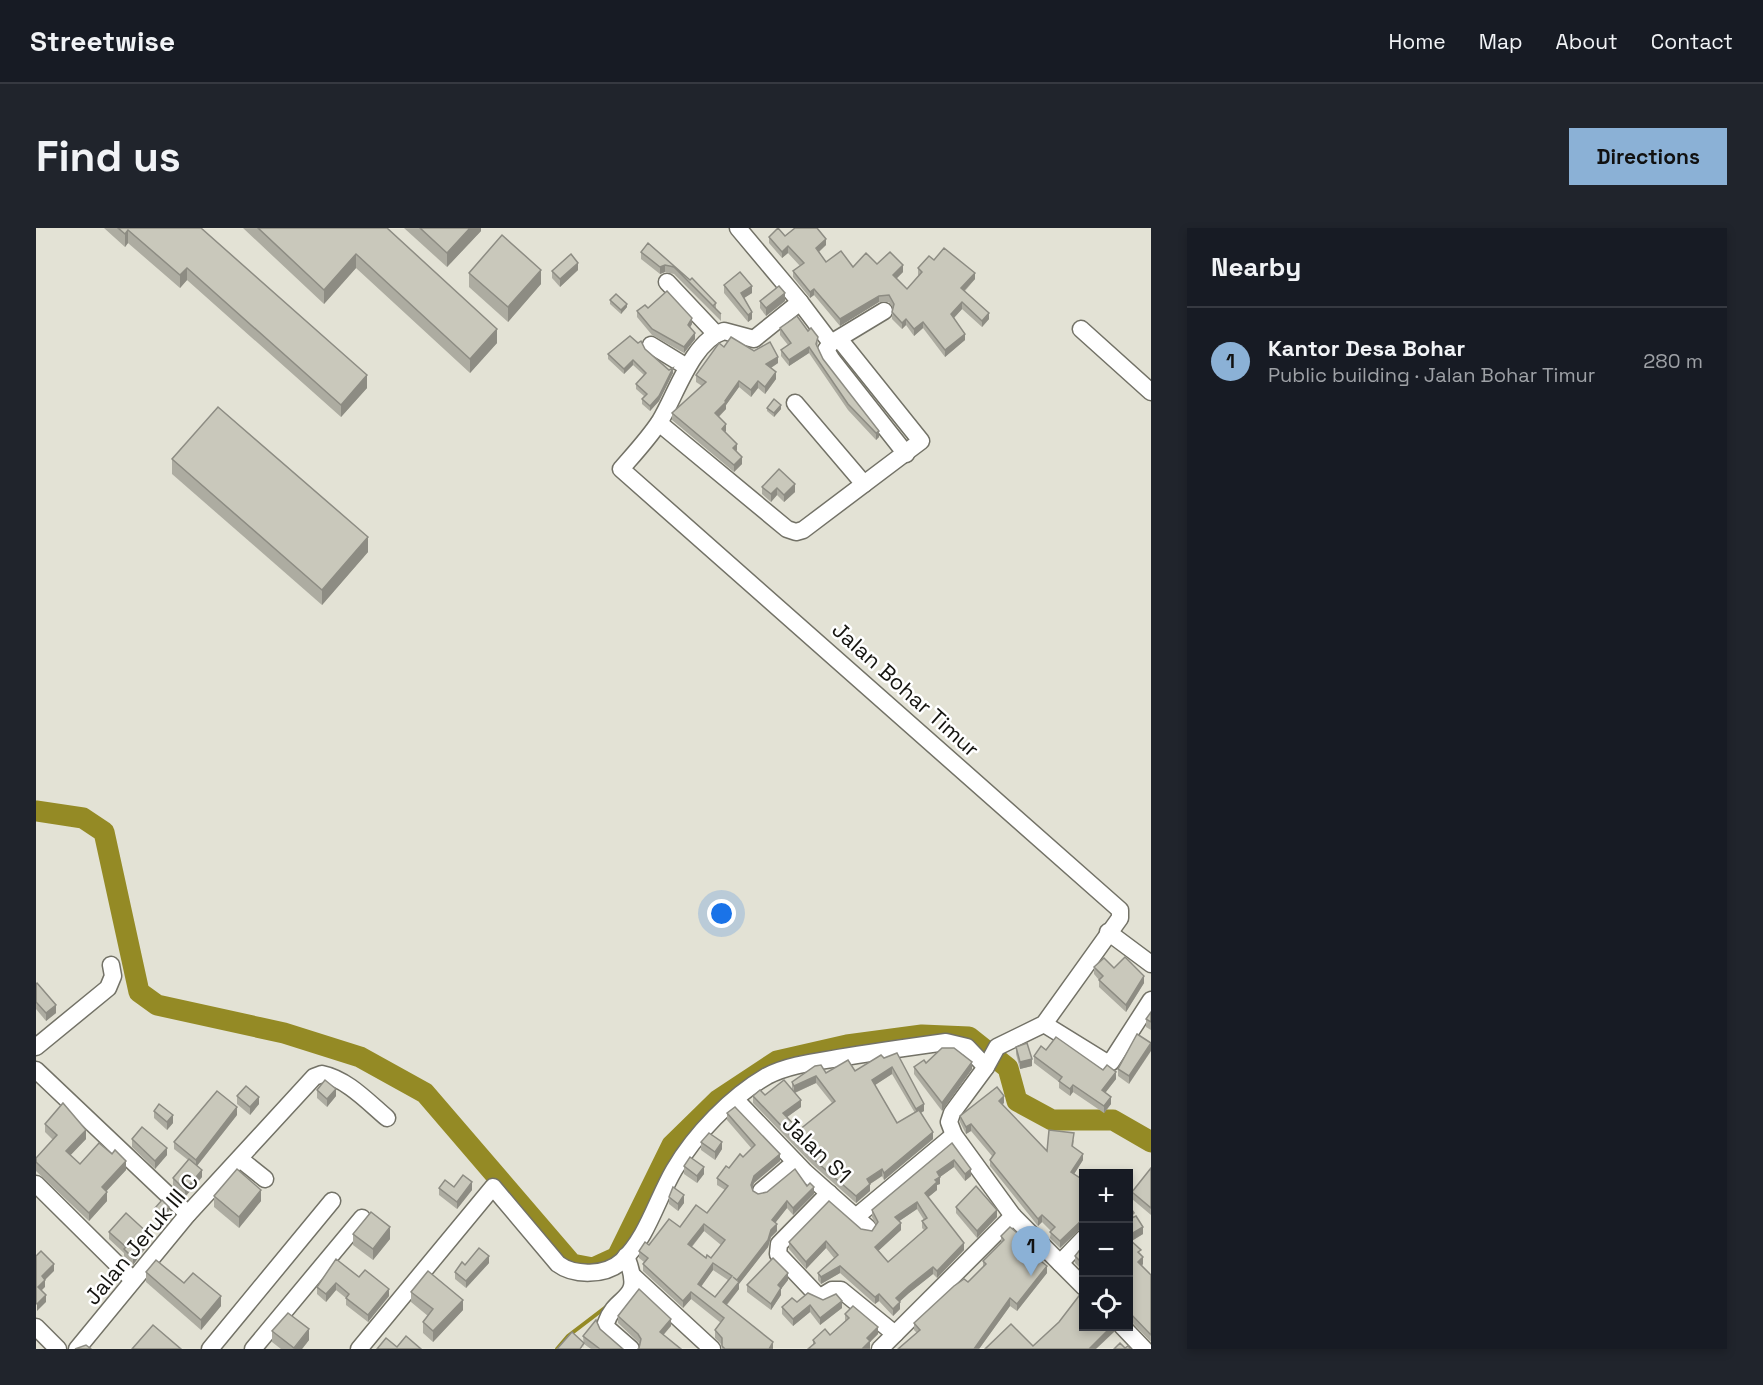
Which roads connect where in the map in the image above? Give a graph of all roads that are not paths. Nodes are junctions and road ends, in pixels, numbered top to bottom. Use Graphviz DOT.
graph roads {
  1 [pos="738,228"];
  2 [pos="668,282"];
  3 [pos="800,302"];
  4 [pos="884,311"];
  5 [pos="1081,329"];
  6 [pos="716,334"];
  7 [pos="836,342"];
  8 [pos="651,345"];
  9 [pos="687,367"];
  10 [pos="1151,392"];
  11 [pos="795,403"];
  12 [pos="659,423"];
  13 [pos="864,484"];
  14 [pos="1108,932"];
  15 [pos="1151,964"];
  16 [pos="111,965"];
  17 [pos="1151,1000"];
  18 [pos="1044,1024"];
  19 [pos="36,1047"];
  20 [pos="987,1064"];
  21 [pos="36,1070"];
  22 [pos="736,1100"];
  23 [pos="387,1118"];
  24 [pos="954,1135"];
  25 [pos="240,1159"];
  26 [pos="795,1162"];
  27 [pos="265,1179"];
  28 [pos="36,1184"];
  29 [pos="761,1191"];
  30 [pos="829,1193"];
  31 [pos="332,1201"];
  32 [pos="188,1214"];
  33 [pos="1013,1216"];
  34 [pos="362,1218"];
  35 [pos="1079,1242"];
  36 [pos="622,1261"];
  37 [pos="1060,1263"];
  38 [pos="634,1277"];
  39 [pos="133,1280"];
  40 [pos="1079,1283"];
  41 [pos="36,1327"];
  42 [pos="1127,1331"];
  43 [pos="895,1334"];
  44 [pos="82,1347"];
  45 [pos="58,1349"];
  46 [pos="210,1349"];
  47 [pos="253,1349"];
  48 [pos="358,1349"];
  49 [pos="631,1349"];
  50 [pos="712,1349"];
  51 [pos="880,1349"];
  52 [pos="1144,1349"];
  1 -- 3 [label="street"];
  2 -- 6 [label="street"];
  3 -- 6 [label="street"];
  3 -- 7 [label="street"];
  4 -- 7 [label="street"];
  5 -- 10 [label="street"];
  6 -- 9 [label="street"];
  7 -- 13 [label="street"];
  8 -- 9 [label="street"];
  9 -- 12 [label="street"];
  11 -- 13 [label="street"];
  12 -- 13 [label="street"];
  12 -- 14 [label="street, Jalan Bohar Timur"];
  14 -- 15 [label="street"];
  14 -- 18 [label="street"];
  16 -- 19 [label="street"];
  17 -- 18 [label="street"];
  18 -- 20 [label="street"];
  20 -- 22 [label="street"];
  20 -- 24 [label="street"];
  21 -- 32 [label="street"];
  22 -- 26 [label="street, Jalan S1"];
  22 -- 36 [label="street"];
  23 -- 25 [label="street, Jalan Jeruk III C"];
  24 -- 30 [label="street, Jalan S1"];
  24 -- 33 [label="street"];
  25 -- 27 [label="street"];
  25 -- 32 [label="street, Jalan Jeruk III C"];
  26 -- 29 [label="street"];
  26 -- 30 [label="street, Jalan S1"];
  28 -- 39 [label="street"];
  30 -- 43 [label="street"];
  31 -- 46 [label="street"];
  32 -- 39 [label="street, Jalan Jeruk III C"];
  33 -- 37 [label="street"];
  33 -- 43 [label="street"];
  34 -- 47 [label="street"];
  35 -- 37 [label="street"];
  36 -- 38 [label="street"];
  36 -- 48 [label="street"];
  37 -- 40 [label="street"];
  38 -- 49 [label="street"];
  38 -- 50 [label="street"];
  39 -- 44 [label="street, Jalan Jeruk III C"];
  41 -- 45 [label="street"];
  42 -- 52 [label="street"];
  43 -- 51 [label="street"];
}
